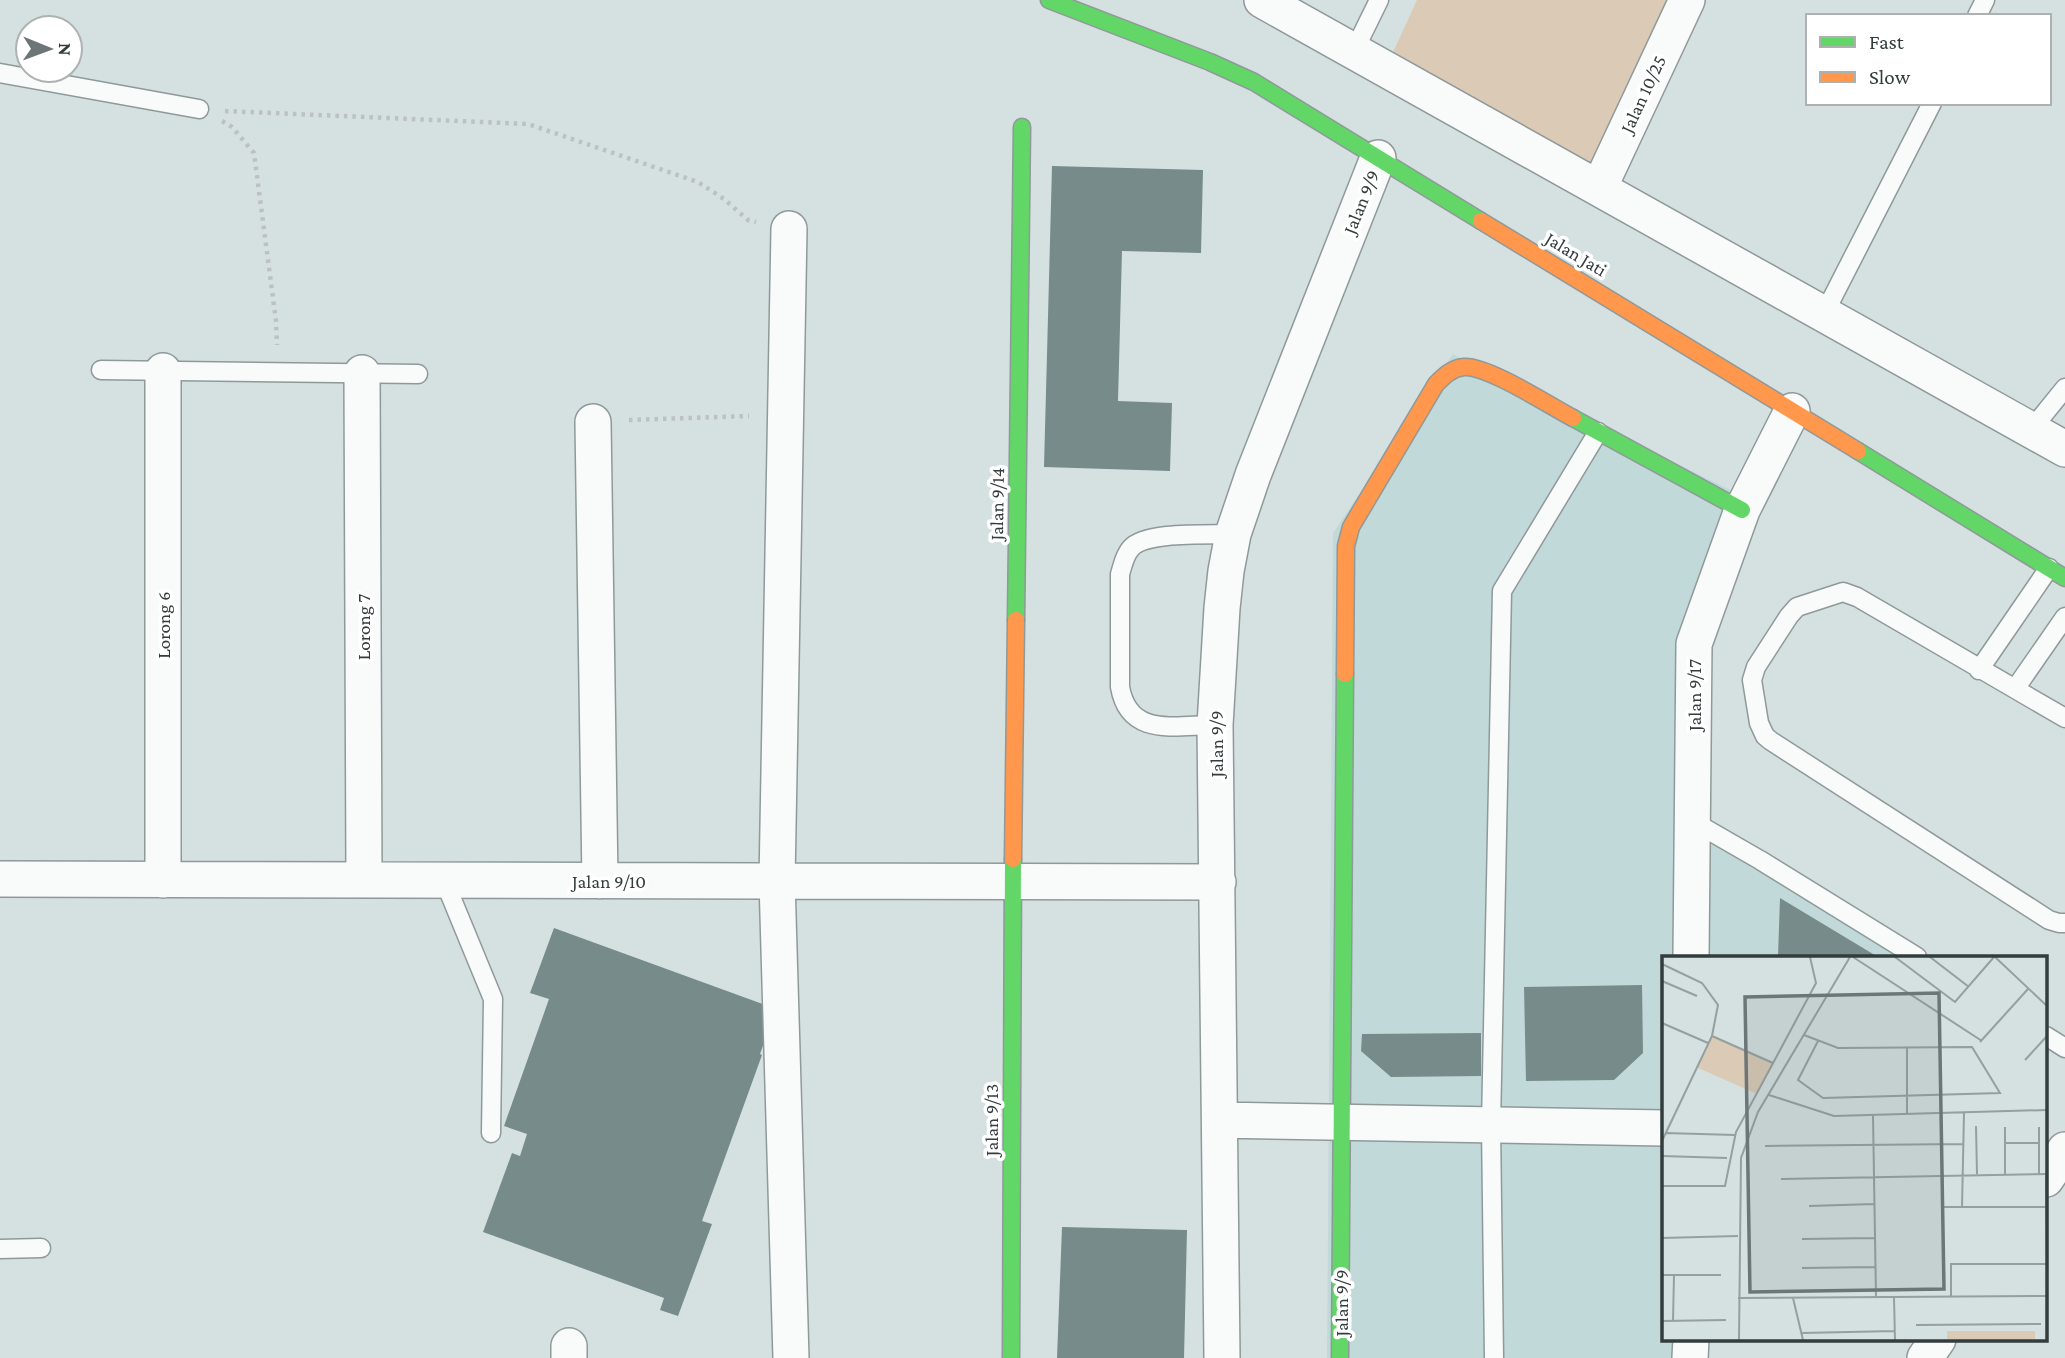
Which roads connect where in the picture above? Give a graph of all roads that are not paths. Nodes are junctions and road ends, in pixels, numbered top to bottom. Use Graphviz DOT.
graph roads {
  1 [pos="1049,0"];
  2 [pos="1262,0"];
  3 [pos="1379,0"];
  4 [pos="1687,0"];
  5 [pos="1354,51"];
  6 [pos="0,73"];
  7 [pos="1931,105"];
  8 [pos="199,110"];
  9 [pos="1022,127"];
  10 [pos="1378,158"];
  11 [pos="1599,188"];
  12 [pos="789,229"];
  13 [pos="1824,314"];
  14 [pos="101,370"];
  15 [pos="163,371"];
  16 [pos="362,373"];
  17 [pos="418,374"];
  18 [pos="2065,388"];
  19 [pos="1792,411"];
  20 [pos="593,422"];
  21 [pos="2031,430"];
  22 [pos="1598,432"];
  23 [pos="2065,449"];
  24 [pos="1742,510"];
  25 [pos="1233,534"];
  26 [pos="2049,568"];
  27 [pos="2065,578"];
  28 [pos="2065,617"];
  29 [pos="1979,670"];
  30 [pos="2015,689"];
  31 [pos="2065,718"];
  32 [pos="1215,725"];
  33 [pos="1693,822"];
  34 [pos="0,879"];
  35 [pos="163,880"];
  36 [pos="364,880"];
  37 [pos="444,880"];
  38 [pos="600,881"];
  39 [pos="777,881"];
  40 [pos="1013,882"];
  41 [pos="1218,883"];
  42 [pos="2065,923"];
  43 [pos="1691,956"];
  44 [pos="1915,956"];
  45 [pos="2048,1037"];
  46 [pos="2065,1048"];
  47 [pos="1220,1119"];
  48 [pos="1341,1122"];
  49 [pos="1491,1125"];
  50 [pos="1662,1128"];
  51 [pos="491,1132"];
  52 [pos="2065,1150"];
  53 [pos="2048,1176"];
  54 [pos="41,1248"];
  55 [pos="0,1249"];
  56 [pos="1691,1340"];
  57 [pos="1937,1340"];
  58 [pos="792,1358"];
  59 [pos="1010,1358"];
  60 [pos="1222,1358"];
  61 [pos="1340,1358"];
  62 [pos="1494,1358"];
  63 [pos="1690,1358"];
  64 [pos="1925,1358"];
  1 -- 10 [label="street, Jalan Jati"];
  2 -- 5 [label="street"];
  3 -- 5 [label="lane"];
  4 -- 11 [label="street, Jalan 10/25"];
  5 -- 11 [label="street"];
  6 -- 8 [label="lane"];
  7 -- 13 [label="lane"];
  9 -- 40 [label="street, Jalan 9/14"];
  10 -- 19 [label="street, Jalan Jati"];
  10 -- 25 [label="street, Jalan 9/9"];
  11 -- 13 [label="street"];
  12 -- 39 [label="street"];
  13 -- 21 [label="street"];
  14 -- 15 [label="lane"];
  15 -- 16 [label="lane"];
  15 -- 35 [label="street, Lorong 6"];
  16 -- 17 [label="lane"];
  16 -- 36 [label="street, Lorong 7"];
  18 -- 21 [label="lane"];
  19 -- 24 [label="street, Jalan 9/17"];
  19 -- 26 [label="street, Jalan Jati"];
  20 -- 38 [label="street"];
  21 -- 23 [label="street"];
  22 -- 24 [label="street, Jalan 9/9"];
  22 -- 48 [label="street, Jalan 9/9"];
  22 -- 49 [label="lane"];
  24 -- 33 [label="street, Jalan 9/17"];
  25 -- 32 [label="street, Jalan 9/9"];
  25 -- 32 [label="lane"];
  26 -- 27 [label="street, Jalan Jati"];
  26 -- 29 [label="lane"];
  28 -- 30 [label="lane"];
  29 -- 30 [label="lane"];
  29 -- 42 [label="lane"];
  30 -- 31 [label="lane"];
  32 -- 41 [label="street, Jalan 9/9"];
  33 -- 43 [label="street, Jalan 9/17"];
  33 -- 44 [label="lane"];
  34 -- 35 [label="street, Jalan 9/10"];
  35 -- 36 [label="street, Jalan 9/10"];
  36 -- 37 [label="street, Jalan 9/10"];
  37 -- 38 [label="street, Jalan 9/10"];
  37 -- 51 [label="lane"];
  38 -- 39 [label="street, Jalan 9/10"];
  39 -- 40 [label="street, Jalan 9/10"];
  39 -- 58 [label="street"];
  40 -- 41 [label="street, Jalan 9/10"];
  40 -- 59 [label="street, Jalan 9/13"];
  41 -- 47 [label="street, Jalan 9/9"];
  45 -- 46 [label="lane"];
  47 -- 48 [label="street"];
  47 -- 60 [label="street, Jalan 9/9"];
  48 -- 49 [label="street"];
  48 -- 61 [label="street, Jalan 9/9"];
  49 -- 50 [label="street"];
  49 -- 62 [label="lane"];
  52 -- 53 [label="street"];
  54 -- 55 [label="lane"];
  56 -- 63 [label="street"];
  57 -- 64 [label="street"];
}
